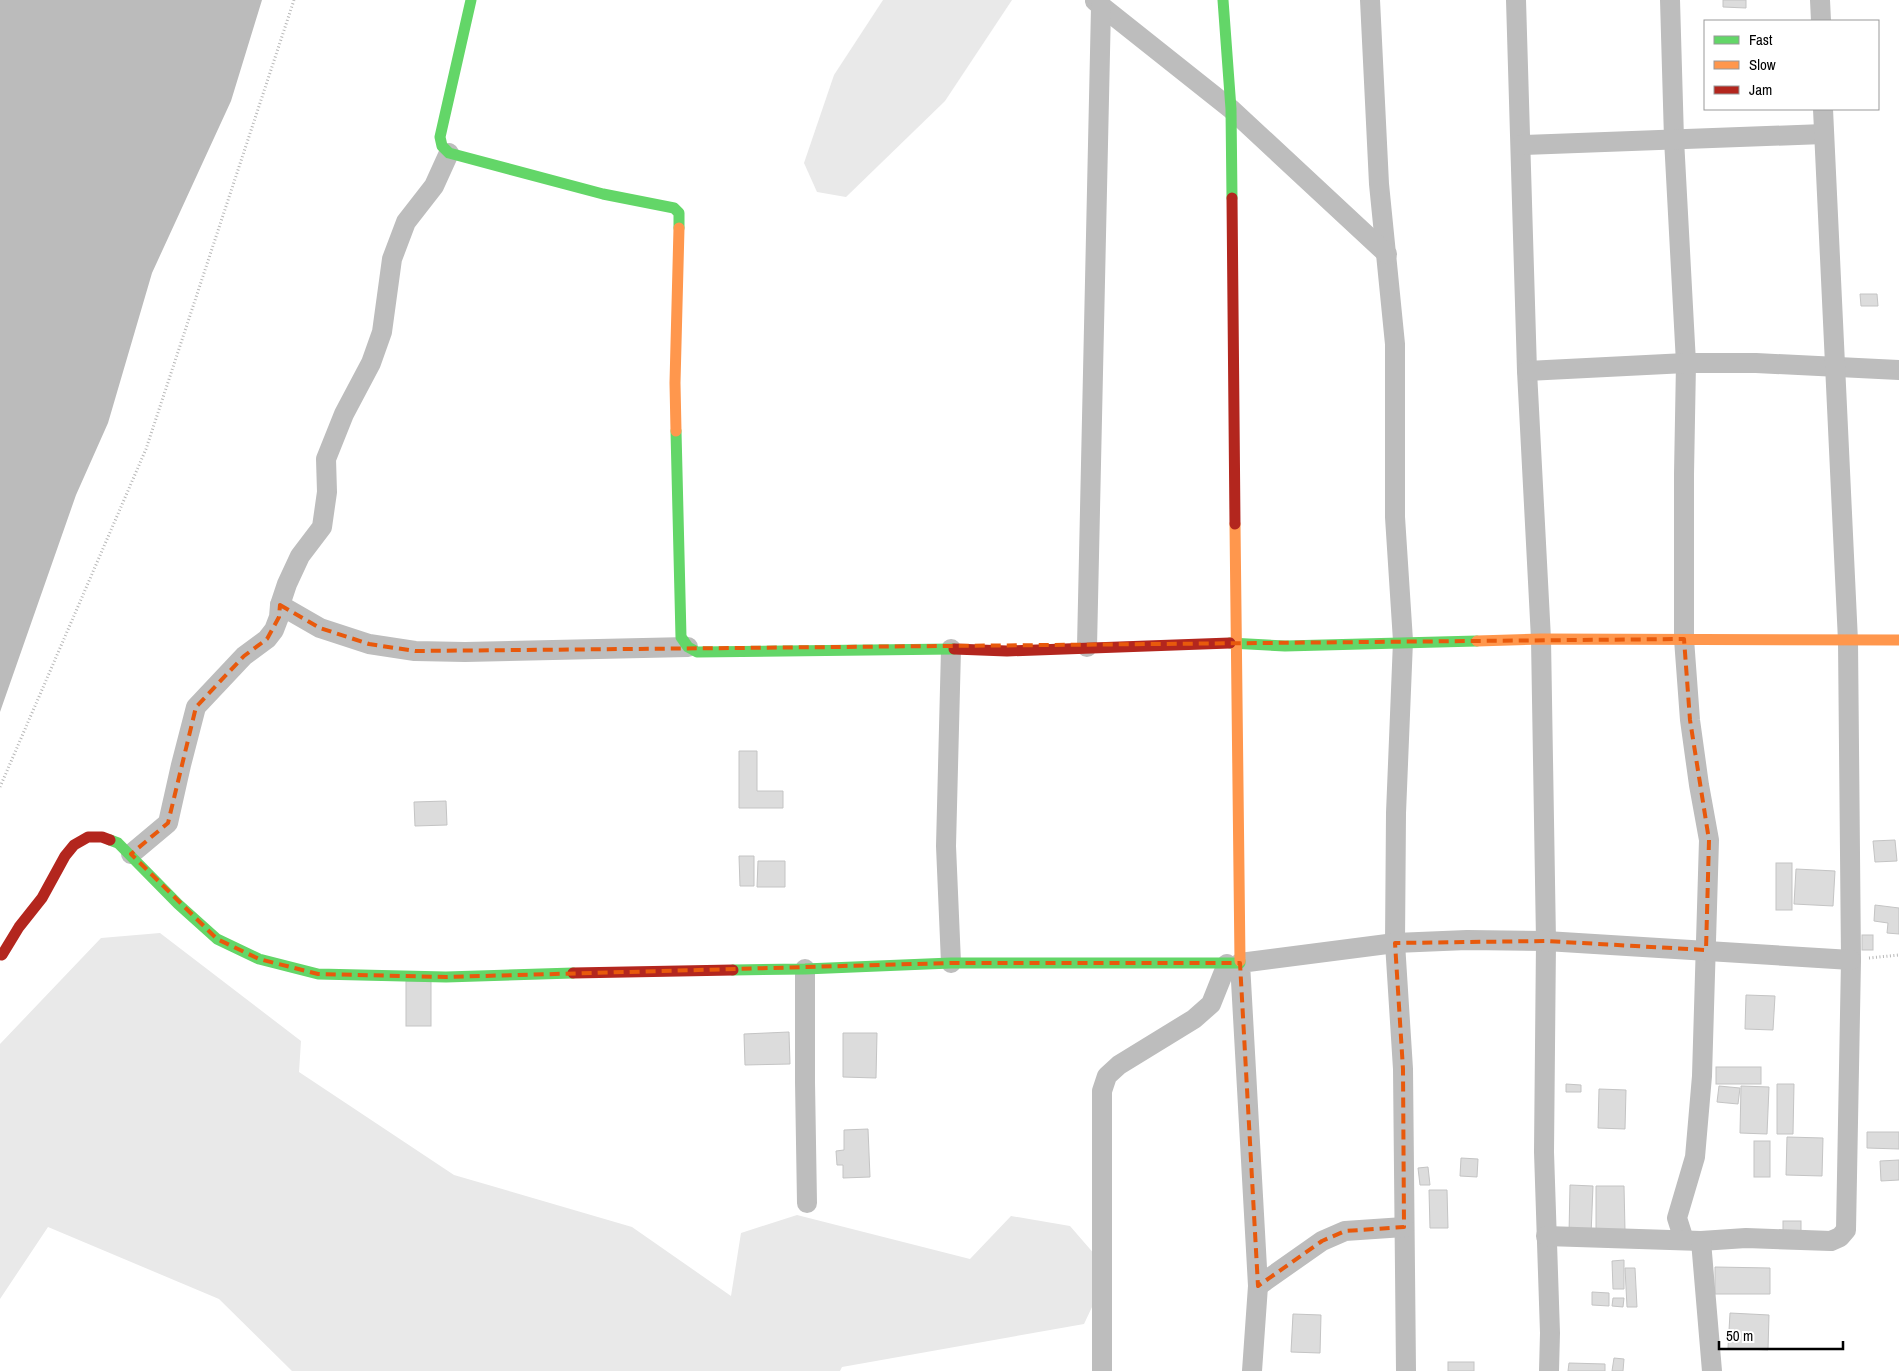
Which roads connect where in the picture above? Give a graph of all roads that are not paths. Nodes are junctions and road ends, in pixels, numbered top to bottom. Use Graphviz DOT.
graph roads {
  1 [pos="471,0"];
  2 [pos="1223,0"];
  3 [pos="1370,0"];
  4 [pos="1516,0"];
  5 [pos="1670,0"];
  6 [pos="1820,0"];
  7 [pos="1097,3"];
  8 [pos="1821,20"];
  9 [pos="1231,109"];
  10 [pos="1823,110"];
  11 [pos="1824,134"];
  12 [pos="1674,138"];
  13 [pos="1521,145"];
  14 [pos="449,153"];
  15 [pos="1387,254"];
  16 [pos="1686,363"];
  17 [pos="1834,367"];
  18 [pos="1899,370"];
  19 [pos="1526,371"];
  20 [pos="280,604"];
  21 [pos="1541,639"];
  22 [pos="1684,639"];
  23 [pos="1899,640"];
  24 [pos="1403,641"];
  25 [pos="1848,641"];
  26 [pos="1237,643"];
  27 [pos="688,647"];
  28 [pos="1087,647"];
  29 [pos="951,649"];
  30 [pos="131,854"];
  31 [pos="1546,941"];
  32 [pos="1395,943"];
  33 [pos="1706,950"];
  34 [pos="2,955"];
  35 [pos="1851,960"];
  36 [pos="951,963"];
  37 [pos="1234,964"];
  38 [pos="805,969"];
  39 [pos="807,1203"];
  40 [pos="1404,1227"];
  41 [pos="1546,1236"];
  42 [pos="1693,1241"];
  43 [pos="1258,1286"];
  44 [pos="1100,1369"];
  45 [pos="1252,1371"];
  46 [pos="1406,1371"];
  47 [pos="1549,1371"];
  48 [pos="1712,1371"];
  1 -- 14 [label="street"];
  2 -- 9 [label="street"];
  3 -- 15 [label="street"];
  4 -- 13 [label="street"];
  5 -- 12 [label="street"];
  6 -- 8 [label="street"];
  7 -- 9 [label="street"];
  7 -- 28 [label="street"];
  9 -- 15 [label="street"];
  9 -- 26 [label="street"];
  10 -- 11 [label="street"];
  11 -- 12 [label="street"];
  11 -- 17 [label="street"];
  12 -- 13 [label="street"];
  12 -- 16 [label="street"];
  13 -- 19 [label="street"];
  14 -- 20 [label="street"];
  14 -- 27 [label="street"];
  15 -- 24 [label="street"];
  16 -- 17 [label="street"];
  16 -- 19 [label="street"];
  16 -- 22 [label="street"];
  17 -- 18 [label="street"];
  17 -- 25 [label="street"];
  19 -- 21 [label="street"];
  20 -- 27 [label="street"];
  20 -- 30 [label="street"];
  21 -- 22 [label="street"];
  21 -- 24 [label="street"];
  21 -- 31 [label="street"];
  22 -- 25 [label="street"];
  22 -- 33 [label="street"];
  23 -- 25 [label="street"];
  24 -- 26 [label="street"];
  24 -- 32 [label="street"];
  25 -- 35 [label="street"];
  26 -- 28 [label="street"];
  26 -- 37 [label="street"];
  27 -- 29 [label="street"];
  28 -- 29 [label="street"];
  29 -- 36 [label="street"];
  30 -- 34 [label="street"];
  30 -- 38 [label="street"];
  31 -- 32 [label="street"];
  31 -- 33 [label="street"];
  31 -- 41 [label="street"];
  32 -- 37 [label="street"];
  32 -- 40 [label="street"];
  33 -- 35 [label="street"];
  33 -- 42 [label="street"];
  35 -- 42 [label="street"];
  36 -- 37 [label="street"];
  36 -- 38 [label="street"];
  37 -- 43 [label="street"];
  37 -- 44 [label="street"];
  38 -- 39 [label="street"];
  40 -- 43 [label="street"];
  40 -- 46 [label="street"];
  41 -- 42 [label="street"];
  41 -- 47 [label="street"];
  42 -- 48 [label="street"];
  43 -- 45 [label="street"];
}
